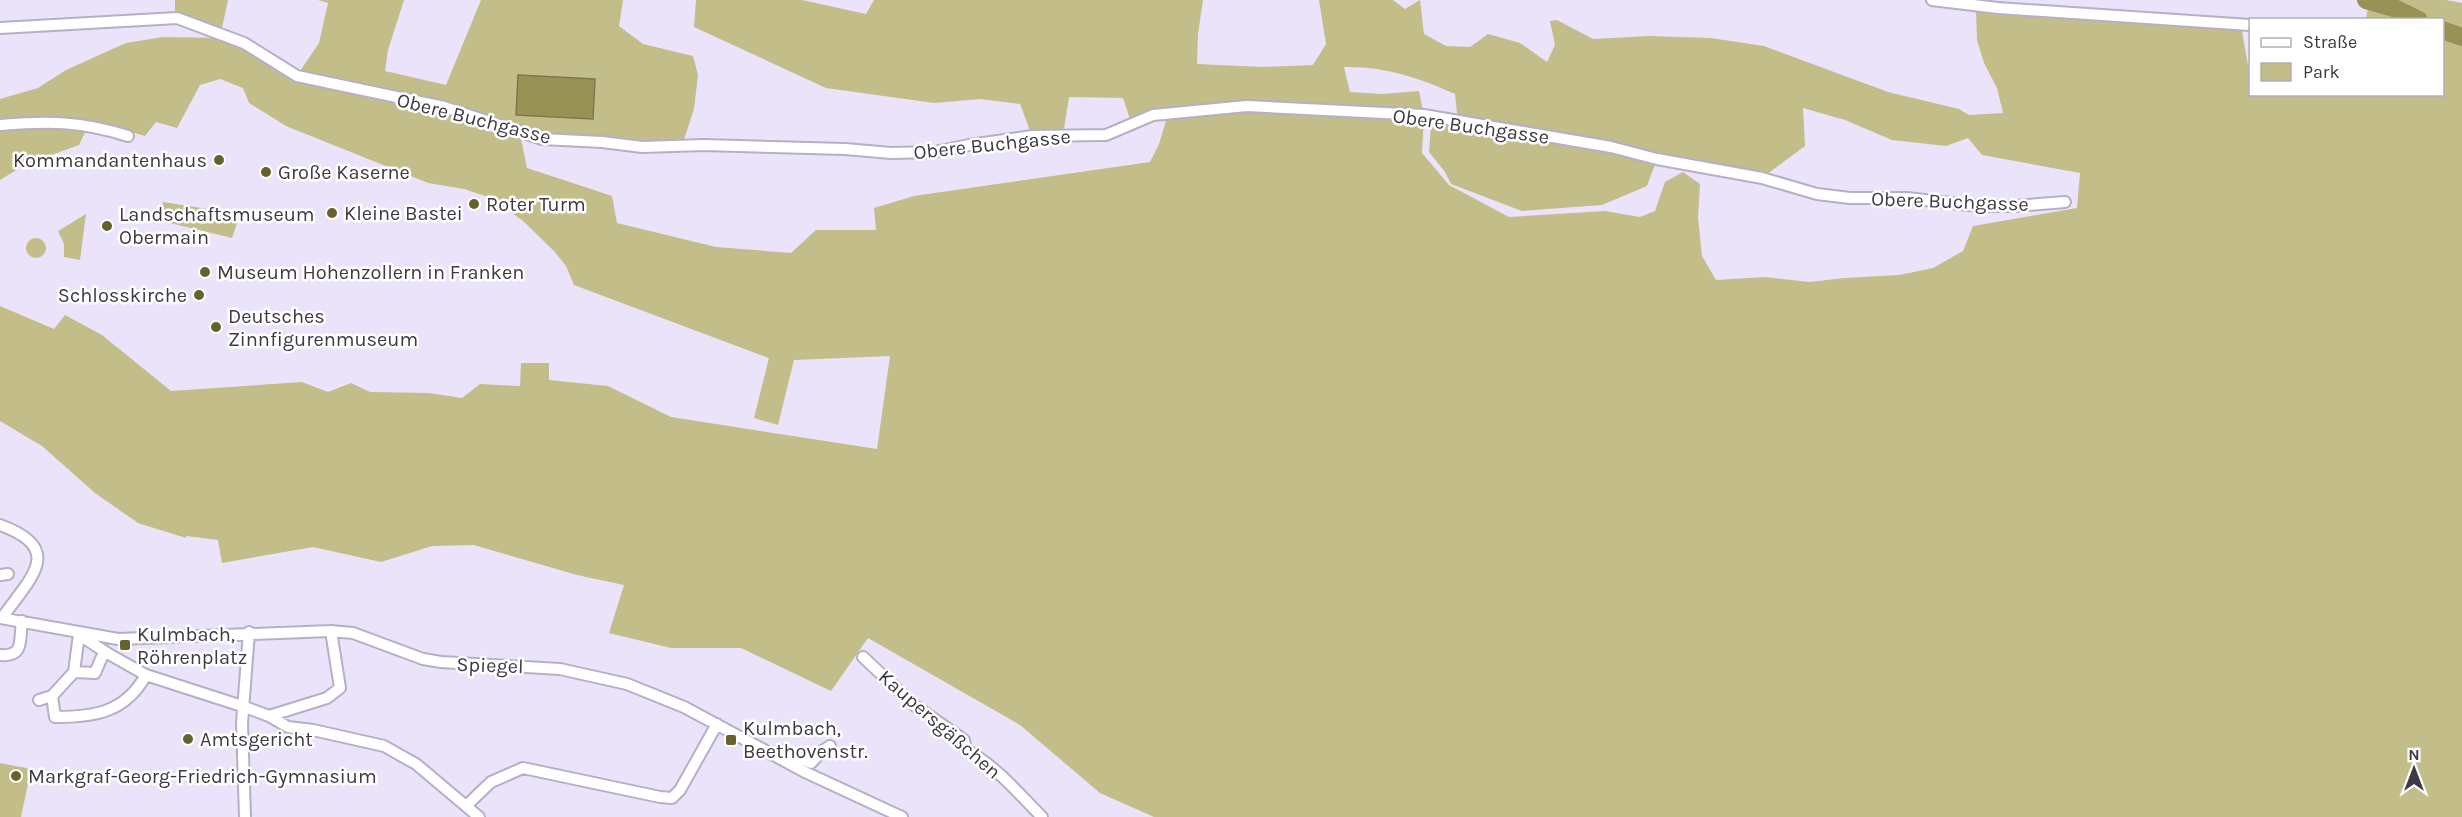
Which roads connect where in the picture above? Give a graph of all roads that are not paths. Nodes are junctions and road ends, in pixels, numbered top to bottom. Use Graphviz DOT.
graph roads {
  1 [pos="1932,0"];
  2 [pos="2249,25"];
  3 [pos="0,28"];
  4 [pos="0,125"];
  5 [pos="128,136"];
  6 [pos="2065,202"];
  7 [pos="0,525"];
  8 [pos="1,618"];
  9 [pos="22,621"];
  10 [pos="331,631"];
  11 [pos="249,632"];
  12 [pos="79,634"];
  13 [pos="117,639"];
  14 [pos="105,652"];
  15 [pos="0,655"];
  16 [pos="863,657"];
  17 [pos="74,672"];
  18 [pos="146,675"];
  19 [pos="52,696"];
  20 [pos="39,700"];
  21 [pos="245,707"];
  22 [pos="269,716"];
  23 [pos="717,724"];
  24 [pos="830,746"];
  25 [pos="775,755"];
  26 [pos="467,805"];
  27 [pos="245,817"];
  28 [pos="479,817"];
  29 [pos="902,817"];
  30 [pos="1042,817"];
  1 -- 2 [label="street"];
  3 -- 6 [label="street, Obere Buchgasse"];
  4 -- 5 [label="street"];
  7 -- 8 [label="street"];
  8 -- 9 [label="street, Spiegel"];
  9 -- 12 [label="street, Spiegel"];
  9 -- 15 [label="street"];
  10 -- 11 [label="street, Spiegel"];
  10 -- 22 [label="street"];
  10 -- 23 [label="street, Spiegel"];
  11 -- 13 [label="street, Spiegel"];
  11 -- 21 [label="street"];
  12 -- 13 [label="street, Spiegel"];
  12 -- 14 [label="street"];
  12 -- 17 [label="street"];
  13 -- 14 [label="street"];
  14 -- 17 [label="street"];
  14 -- 18 [label="street"];
  16 -- 30 [label="street, Kaupersgäßchen"];
  17 -- 19 [label="street"];
  18 -- 19 [label="street"];
  18 -- 21 [label="street"];
  19 -- 20 [label="street"];
  21 -- 22 [label="street"];
  21 -- 27 [label="street"];
  22 -- 26 [label="street"];
  23 -- 25 [label="street, Spiegel"];
  23 -- 26 [label="street"];
  24 -- 25 [label="street"];
  25 -- 29 [label="street, Spiegel"];
  26 -- 28 [label="street"];
}
